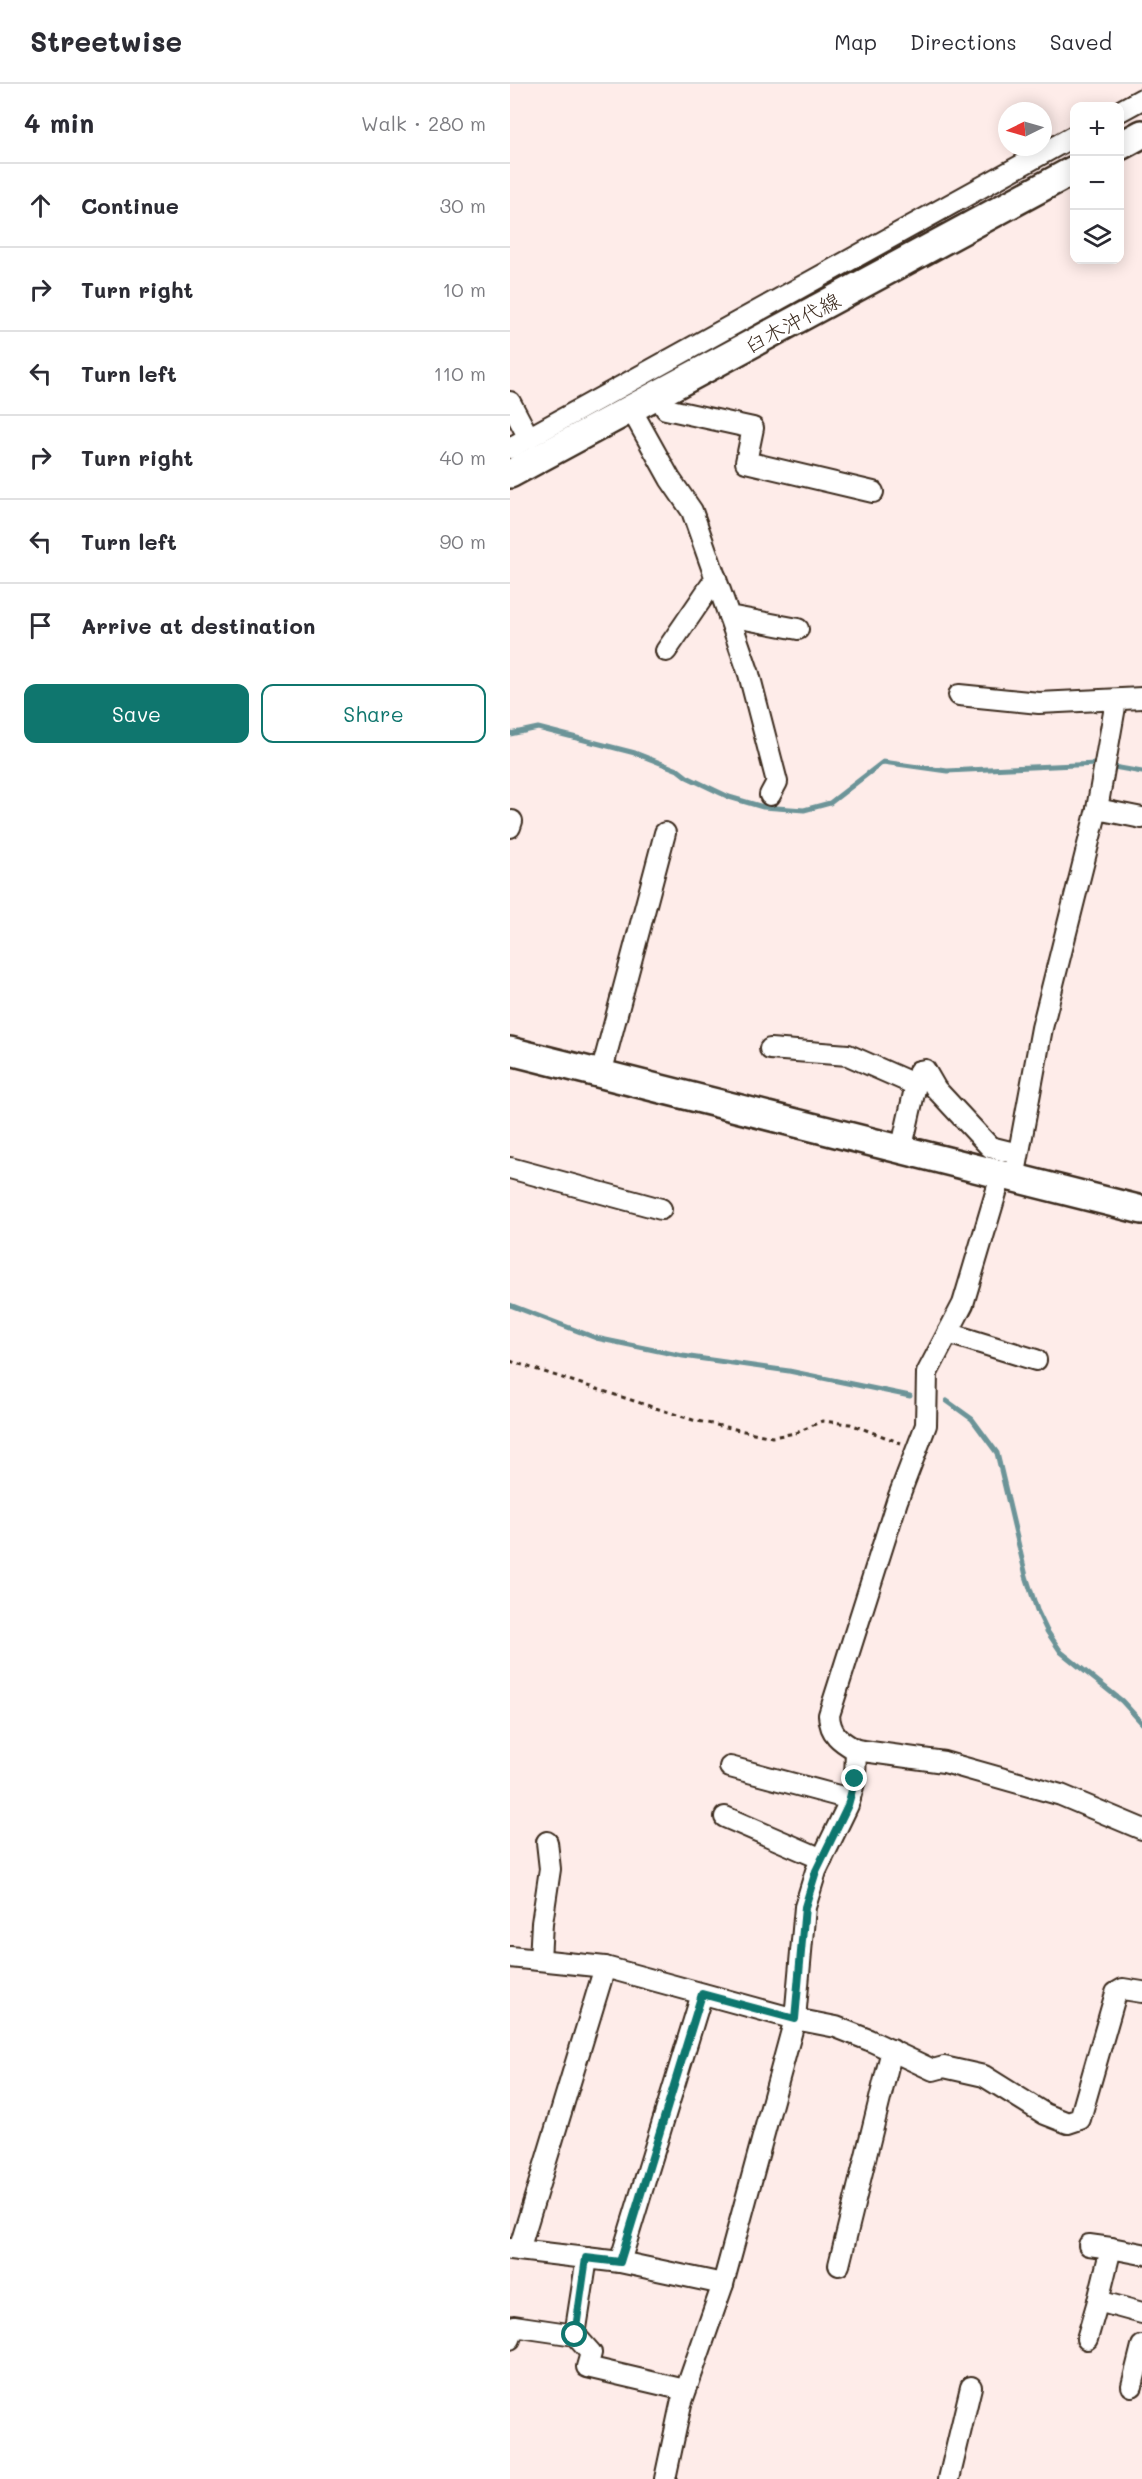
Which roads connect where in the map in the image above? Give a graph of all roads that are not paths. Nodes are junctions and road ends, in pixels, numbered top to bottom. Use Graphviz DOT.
graph roads {
  1 [pos="1142,99"];
  2 [pos="1124,108"];
  3 [pos="1142,134"];
  4 [pos="1070,138"];
  5 [pos="1124,143"];
  6 [pos="1070,172"];
  7 [pos="658,394"];
  8 [pos="510,402"];
  9 [pos="630,409"];
  10 [pos="529,438"];
  11 [pos="510,448"];
  12 [pos="510,474"];
  13 [pos="873,492"];
  14 [pos="716,578"];
  15 [pos="729,616"];
  16 [pos="798,629"];
  17 [pos="666,651"];
  18 [pos="959,695"];
  19 [pos="1142,698"];
  20 [pos="1116,701"];
  21 [pos="770,795"];
  22 [pos="1096,809"];
  23 [pos="1142,818"];
  24 [pos="665,833"];
  25 [pos="770,1049"];
  26 [pos="510,1051"];
  27 [pos="601,1074"];
  28 [pos="916,1085"];
  29 [pos="902,1150"];
  30 [pos="510,1168"];
  31 [pos="1011,1170"];
  32 [pos="661,1209"];
  33 [pos="1142,1209"];
  34 [pos="948,1333"];
  35 [pos="1036,1360"];
  36 [pos="856,1750"];
  37 [pos="730,1767"];
  38 [pos="849,1799"];
  39 [pos="725,1817"];
  40 [pos="1142,1829"];
  41 [pos="547,1842"];
  42 [pos="822,1859"];
  43 [pos="510,1957"];
  44 [pos="540,1960"];
  45 [pos="605,1967"];
  46 [pos="1142,1992"];
  47 [pos="702,1994"];
  48 [pos="795,2019"];
  49 [pos="892,2050"];
  50 [pos="1089,2245"];
  51 [pos="1111,2248"];
  52 [pos="515,2249"];
  53 [pos="1142,2254"];
  54 [pos="586,2258"];
  55 [pos="620,2262"];
  56 [pos="839,2265"];
  57 [pos="723,2284"];
  58 [pos="1098,2301"];
  59 [pos="1142,2313"];
  60 [pos="575,2335"];
  61 [pos="510,2339"];
  62 [pos="1087,2339"];
  63 [pos="1142,2346"];
  64 [pos="1132,2386"];
  65 [pos="971,2387"];
  66 [pos="686,2390"];
  67 [pos="665,2479"];
  68 [pos="949,2479"];
  1 -- 2 [label="street"];
  3 -- 5 [label="main road"];
  4 -- 10 [label="street"];
  6 -- 7 [label="main road, 臼木沖代線"];
  7 -- 9 [label="main road, 臼木沖代線"];
  7 -- 13 [label="street"];
  8 -- 10 [label="street"];
  9 -- 12 [label="main road, 臼木沖代線"];
  9 -- 14 [label="street"];
  10 -- 11 [label="street"];
  14 -- 15 [label="street"];
  14 -- 17 [label="street"];
  15 -- 16 [label="street"];
  15 -- 21 [label="street"];
  18 -- 20 [label="street"];
  19 -- 20 [label="street"];
  20 -- 22 [label="street"];
  22 -- 23 [label="street"];
  22 -- 31 [label="street"];
  24 -- 27 [label="street"];
  25 -- 28 [label="street"];
  26 -- 27 [label="main road"];
  27 -- 29 [label="main road"];
  28 -- 29 [label="street"];
  28 -- 31 [label="street"];
  29 -- 31 [label="main road"];
  30 -- 32 [label="street"];
  31 -- 33 [label="main road"];
  31 -- 34 [label="street"];
  34 -- 35 [label="street"];
  34 -- 36 [label="street"];
  36 -- 38 [label="street"];
  36 -- 40 [label="street"];
  37 -- 38 [label="street"];
  38 -- 42 [label="street"];
  39 -- 42 [label="street"];
  41 -- 44 [label="street"];
  42 -- 48 [label="street"];
  43 -- 44 [label="street"];
  44 -- 45 [label="street"];
  45 -- 47 [label="street"];
  45 -- 52 [label="street"];
  46 -- 49 [label="street"];
  47 -- 48 [label="street"];
  47 -- 55 [label="street"];
  48 -- 49 [label="street"];
  48 -- 57 [label="street"];
  49 -- 56 [label="street"];
  50 -- 51 [label="street"];
  51 -- 53 [label="street"];
  51 -- 58 [label="street"];
  52 -- 54 [label="street"];
  54 -- 55 [label="street"];
  54 -- 60 [label="street"];
  55 -- 57 [label="street"];
  57 -- 66 [label="street"];
  58 -- 59 [label="street"];
  58 -- 62 [label="street"];
  60 -- 61 [label="street"];
  60 -- 66 [label="street"];
  63 -- 64 [label="street"];
  65 -- 68 [label="street"];
  66 -- 67 [label="street"];
}
